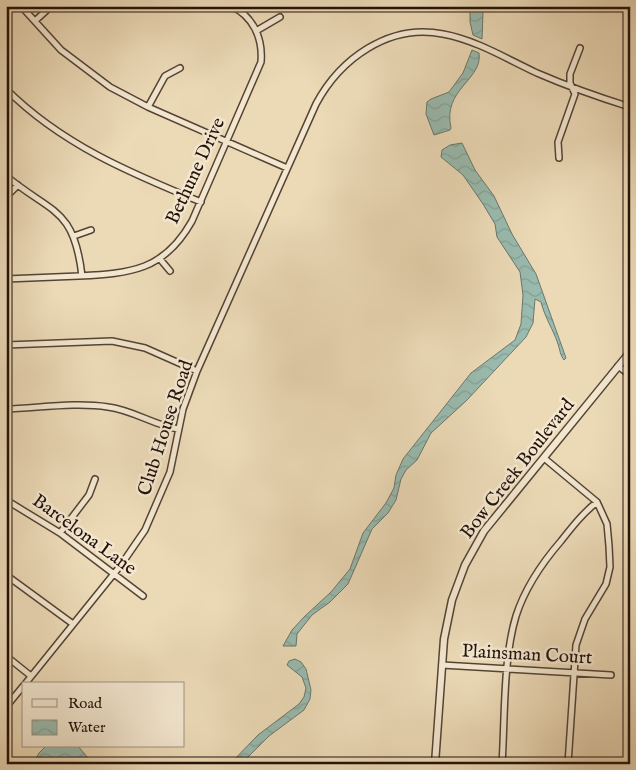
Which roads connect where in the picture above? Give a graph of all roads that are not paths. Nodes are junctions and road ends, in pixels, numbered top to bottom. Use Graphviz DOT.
graph roads {
  1 [pos="22,6"];
  2 [pos="230,6"];
  3 [pos="48,9"];
  4 [pos="280,17"];
  5 [pos="35,21"];
  6 [pos="256,31"];
  7 [pos="580,48"];
  8 [pos="180,68"];
  9 [pos="573,88"];
  10 [pos="6,89"];
  11 [pos="148,106"];
  12 [pos="630,107"];
  13 [pos="227,142"];
  14 [pos="559,158"];
  15 [pos="287,168"];
  16 [pos="6,176"];
  17 [pos="18,185"];
  18 [pos="6,197"];
  19 [pos="201,202"];
  20 [pos="91,230"];
  21 [pos="74,236"];
  22 [pos="160,259"];
  23 [pos="170,272"];
  24 [pos="82,276"];
  25 [pos="6,279"];
  26 [pos="6,345"];
  27 [pos="630,352"];
  28 [pos="618,366"];
  29 [pos="198,371"];
  30 [pos="630,374"];
  31 [pos="6,409"];
  32 [pos="178,428"];
  33 [pos="544,458"];
  34 [pos="95,479"];
  35 [pos="6,500"];
  36 [pos="597,502"];
  37 [pos="60,533"];
  38 [pos="113,574"];
  39 [pos="6,575"];
  40 [pos="143,596"];
  41 [pos="73,624"];
  42 [pos="6,656"];
  43 [pos="442,665"];
  44 [pos="508,668"];
  45 [pos="574,672"];
  46 [pos="611,675"];
  47 [pos="31,676"];
  48 [pos="26,682"];
  49 [pos="22,687"];
  50 [pos="6,707"];
  51 [pos="435,764"];
  52 [pos="502,764"];
  53 [pos="568,764"];
  1 -- 5 [label="street"];
  2 -- 6 [label="street"];
  3 -- 5 [label="street"];
  4 -- 6 [label="street"];
  5 -- 11 [label="street"];
  6 -- 13 [label="street, Bethune Drive"];
  7 -- 9 [label="street"];
  8 -- 11 [label="street"];
  9 -- 12 [label="street, Club House Road"];
  9 -- 14 [label="street"];
  9 -- 15 [label="street, Club House Road"];
  10 -- 19 [label="street"];
  11 -- 13 [label="street"];
  13 -- 15 [label="street"];
  13 -- 19 [label="street, Bethune Drive"];
  15 -- 29 [label="street, Club House Road"];
  16 -- 17 [label="street"];
  17 -- 18 [label="street"];
  17 -- 21 [label="street"];
  19 -- 22 [label="street, Bethune Drive"];
  20 -- 21 [label="street"];
  21 -- 24 [label="street"];
  22 -- 23 [label="street"];
  22 -- 24 [label="street, Bethune Drive"];
  24 -- 25 [label="street, Bethune Drive"];
  26 -- 29 [label="street"];
  27 -- 28 [label="street, Bow Creek Boulevard"];
  28 -- 30 [label="street"];
  28 -- 33 [label="street, Bow Creek Boulevard"];
  29 -- 32 [label="street, Club House Road"];
  31 -- 32 [label="street"];
  32 -- 38 [label="street, Club House Road"];
  33 -- 36 [label="street"];
  33 -- 43 [label="street, Bow Creek Boulevard"];
  34 -- 37 [label="street"];
  35 -- 37 [label="street, Barcelona Lane"];
  36 -- 44 [label="street"];
  36 -- 45 [label="street"];
  37 -- 38 [label="street, Barcelona Lane"];
  38 -- 40 [label="street, Barcelona Lane"];
  38 -- 41 [label="street, Club House Road"];
  39 -- 41 [label="street"];
  41 -- 47 [label="street, Club House Road"];
  42 -- 47 [label="street"];
  43 -- 44 [label="street, Plainsman Court"];
  43 -- 51 [label="street, Bow Creek Boulevard"];
  44 -- 45 [label="street, Plainsman Court"];
  44 -- 52 [label="street"];
  45 -- 46 [label="street, Plainsman Court"];
  45 -- 53 [label="street"];
  47 -- 48 [label="street, Club House Road"];
  49 -- 50 [label="street, Club House Road"];
}
